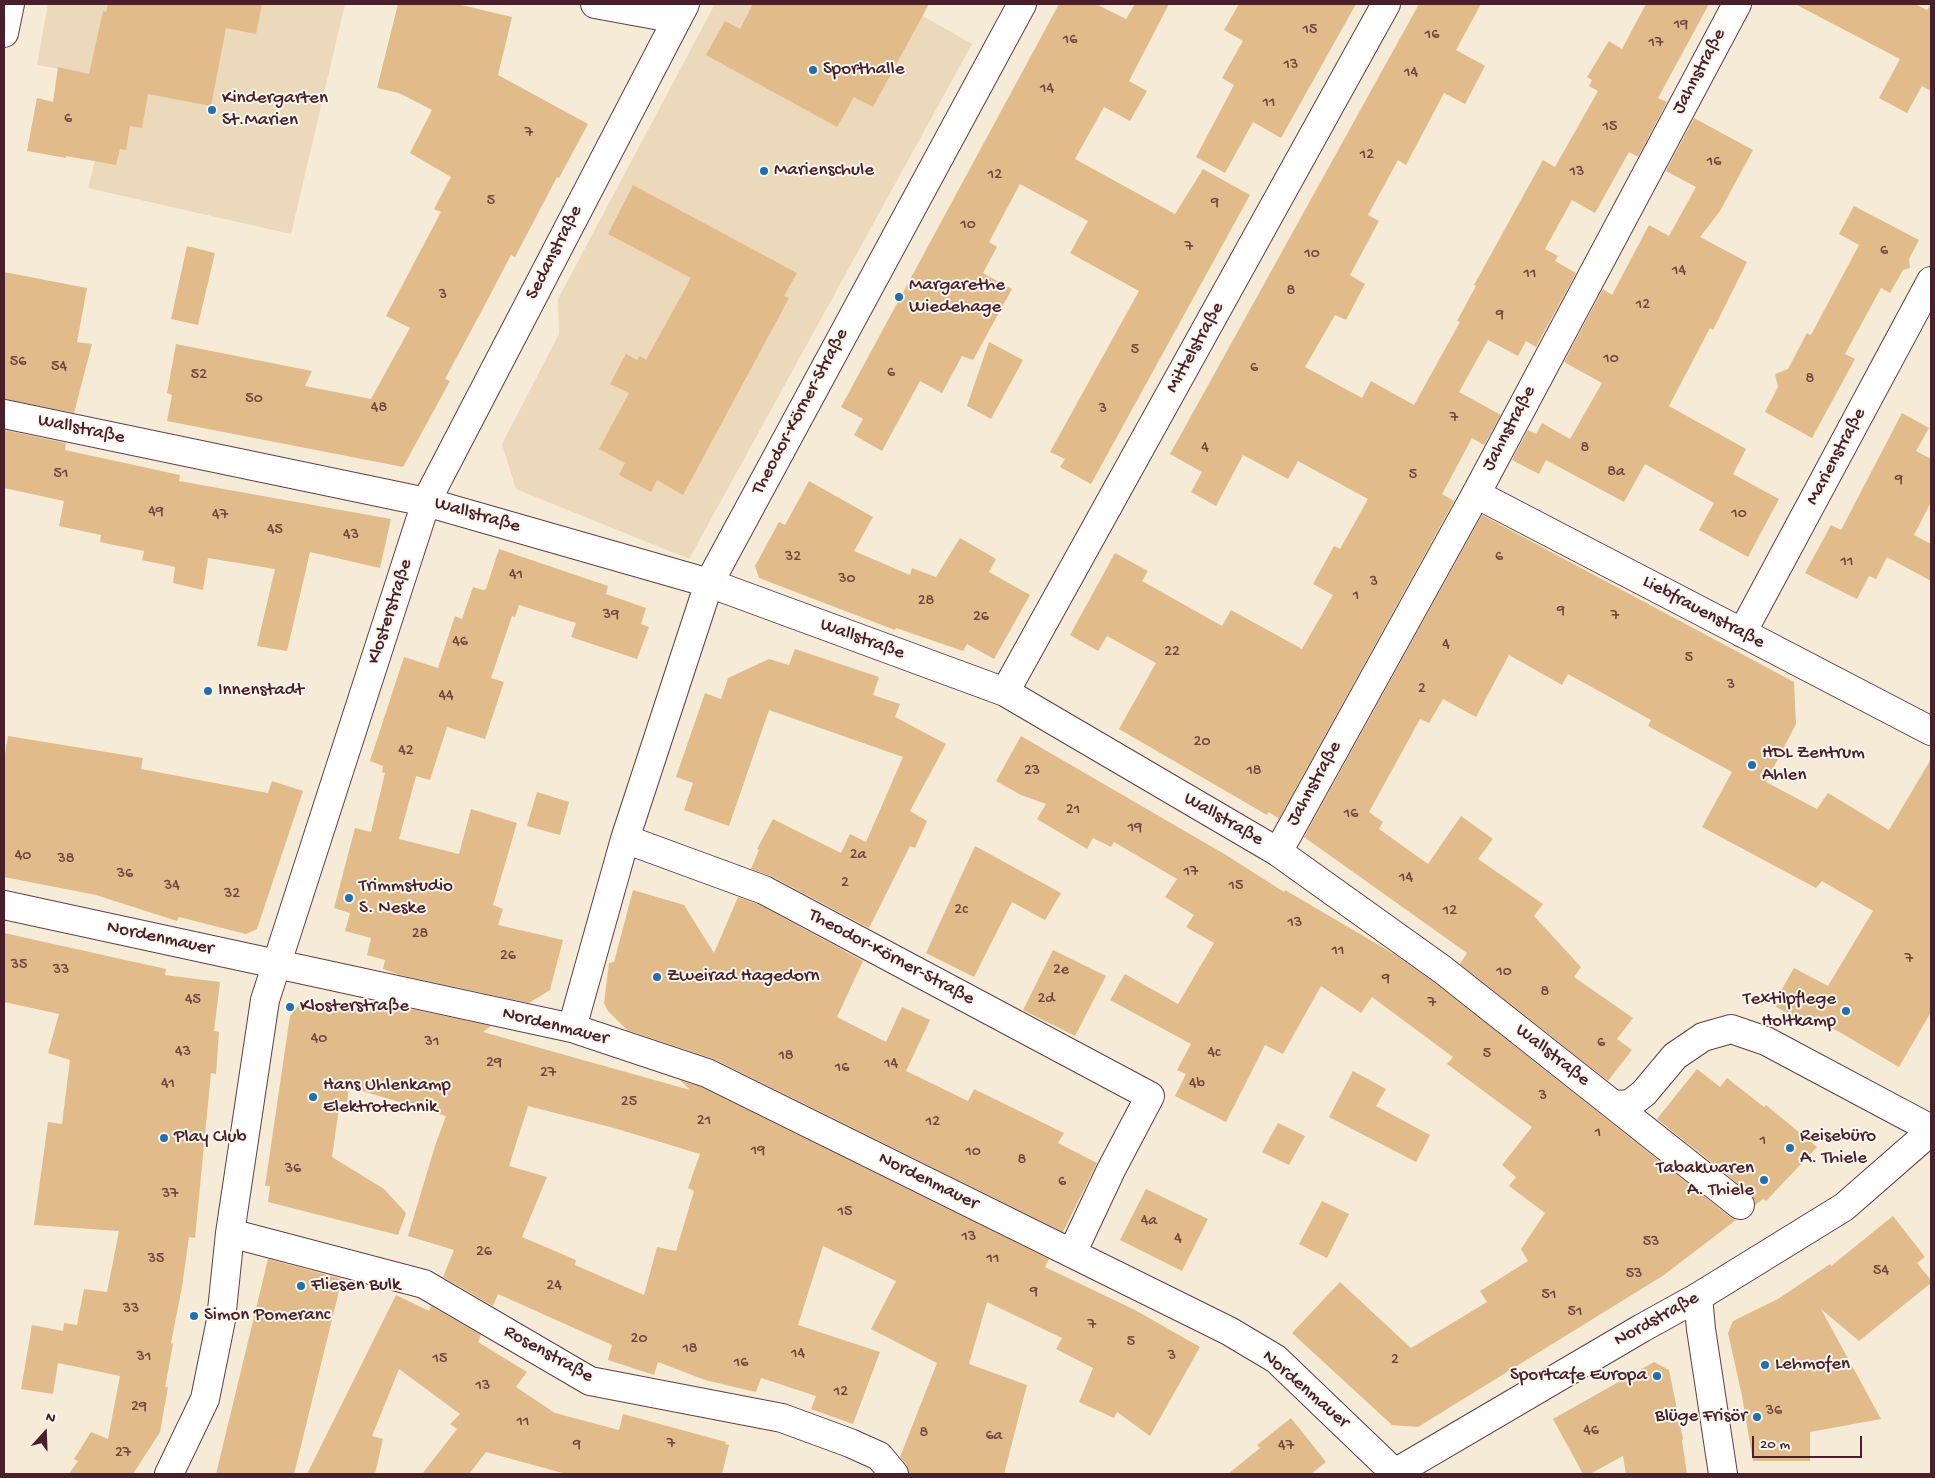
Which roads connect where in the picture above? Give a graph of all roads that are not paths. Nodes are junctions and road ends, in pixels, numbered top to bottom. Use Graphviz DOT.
graph roads {
  1 [pos="10,4"];
  2 [pos="595,4"];
  3 [pos="1022,4"];
  4 [pos="1386,4"];
  5 [pos="1737,4"];
  6 [pos="681,11"];
  7 [pos="4,32"];
  8 [pos="1931,281"];
  9 [pos="4,414"];
  10 [pos="1476,494"];
  11 [pos="426,502"];
  12 [pos="709,583"];
  13 [pos="1742,633"];
  14 [pos="1005,692"];
  15 [pos="1931,731"];
  16 [pos="625,839"];
  17 [pos="1278,852"];
  18 [pos="4,905"];
  19 [pos="277,965"];
  20 [pos="572,1028"];
  21 [pos="1614,1105"];
  22 [pos="1931,1130"];
  23 [pos="1740,1205"];
  24 [pos="230,1232"];
  25 [pos="1072,1253"];
  26 [pos="1698,1297"];
  27 [pos="169,1474"];
  28 [pos="894,1474"];
  29 [pos="1395,1474"];
  30 [pos="1723,1474"];
  1 -- 7 [label="street"];
  2 -- 6 [label="street"];
  3 -- 12 [label="street, Theodor-Körner-Straße"];
  4 -- 14 [label="street, Mittelstraße"];
  5 -- 10 [label="street, Jahnstraße"];
  6 -- 11 [label="street, Sedanstraße"];
  8 -- 13 [label="street, Marienstraße"];
  9 -- 11 [label="street, Wallstraße"];
  10 -- 13 [label="street, Liebfrauenstraße"];
  10 -- 17 [label="street, Jahnstraße"];
  11 -- 12 [label="street, Wallstraße"];
  11 -- 19 [label="street, Klosterstraße"];
  12 -- 14 [label="street, Wallstraße"];
  12 -- 16 [label="street, Theodor-Körner-Straße"];
  13 -- 15 [label="street, Liebfrauenstraße"];
  14 -- 17 [label="street, Wallstraße"];
  16 -- 20 [label="street, Theodor-Körner-Straße"];
  16 -- 25 [label="street, Theodor-Körner-Straße"];
  17 -- 21 [label="street, Wallstraße"];
  18 -- 19 [label="street, Nordenmauer"];
  19 -- 20 [label="street, Nordenmauer"];
  19 -- 24 [label="street, Klosterstraße"];
  20 -- 25 [label="street, Nordenmauer"];
  21 -- 22 [label="street"];
  21 -- 23 [label="street, Wallstraße"];
  22 -- 26 [label="street, Nordstraße"];
  24 -- 27 [label="street, Klosterstraße"];
  24 -- 28 [label="street, Rosenstraße"];
  25 -- 29 [label="street, Nordenmauer"];
  26 -- 29 [label="street, Nordstraße"];
  26 -- 30 [label="street"];
}
